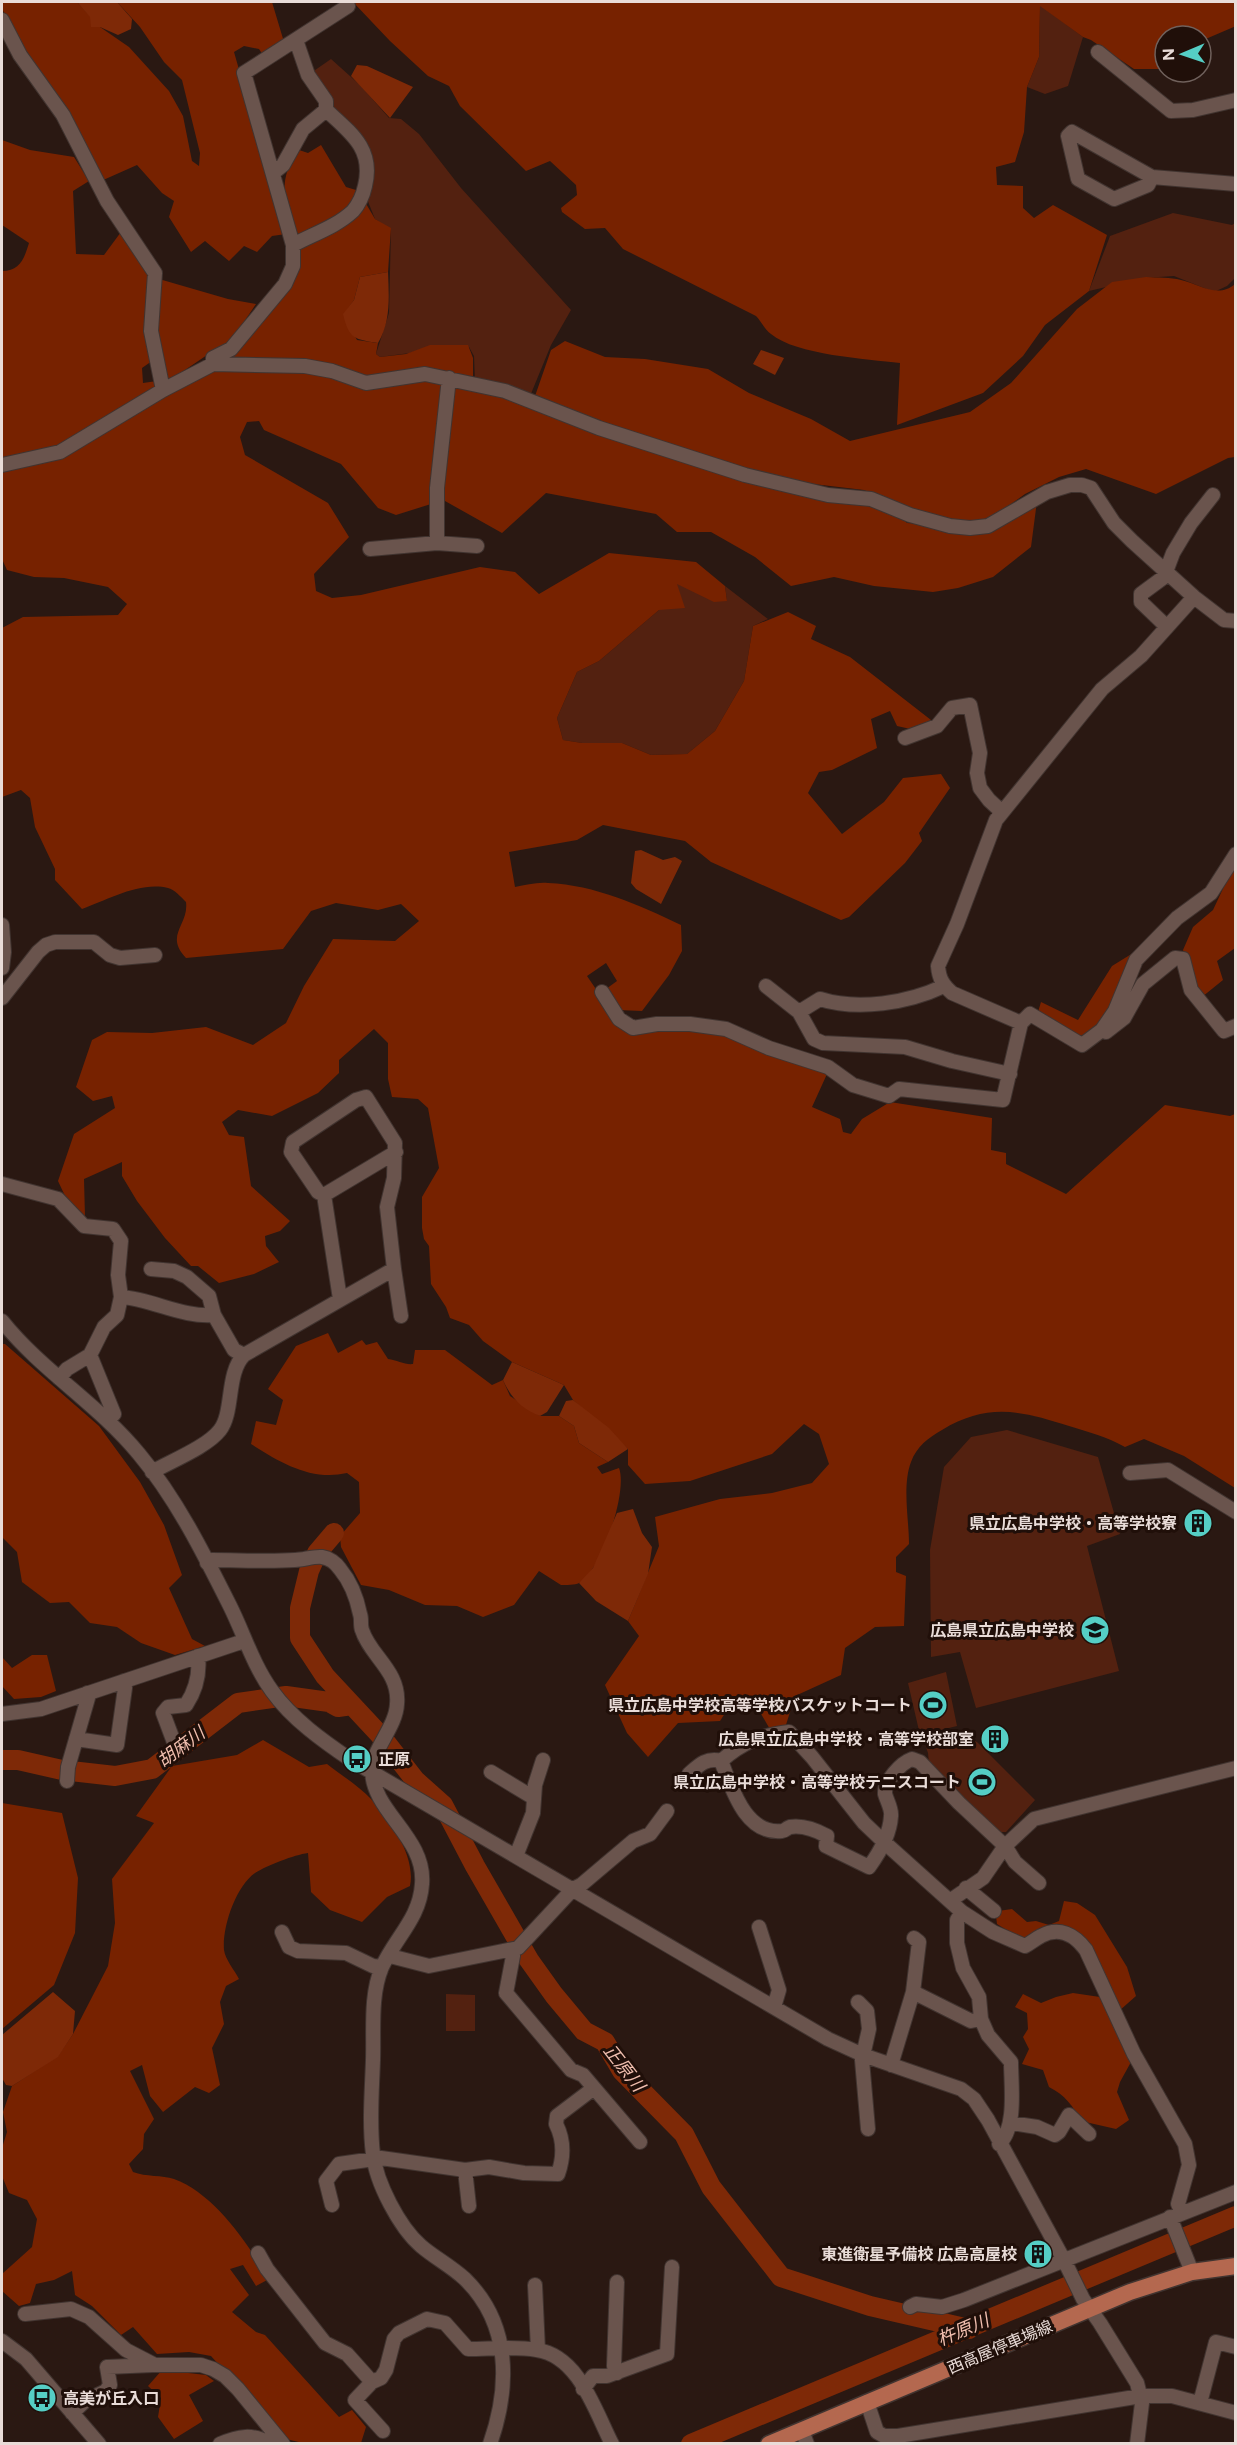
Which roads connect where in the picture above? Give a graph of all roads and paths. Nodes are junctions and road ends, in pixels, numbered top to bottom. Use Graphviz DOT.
graph roads {
  1 [pos="348,6"];
  2 [pos="2,20"];
  3 [pos="296,40"];
  4 [pos="1098,52"];
  5 [pos="1236,100"];
  6 [pos="326,110"];
  7 [pos="273,173"];
  8 [pos="1152,177"];
  9 [pos="1236,184"];
  10 [pos="293,246"];
  11 [pos="213,364"];
  12 [pos="449,378"];
  13 [pos="163,390"];
  14 [pos="2,465"];
  15 [pos="1213,495"];
  16 [pos="437,543"];
  17 [pos="477,546"];
  18 [pos="370,549"];
  19 [pos="1166,572"];
  20 [pos="1194,597"];
  21 [pos="1236,621"];
  22 [pos="1167,627"];
  23 [pos="905,738"];
  24 [pos="1002,812"];
  25 [pos="1236,854"];
  26 [pos="2,925"];
  27 [pos="155,956"];
  28 [pos="2,968"];
  29 [pos="766,986"];
  30 [pos="944,986"];
  31 [pos="602,992"];
  32 [pos="2,998"];
  33 [pos="799,1012"];
  34 [pos="1021,1023"];
  35 [pos="1236,1026"];
  36 [pos="1102,1030"];
  37 [pos="1010,1074"];
  38 [pos="396,1152"];
  39 [pos="2,1184"];
  40 [pos="324,1195"];
  41 [pos="151,1269"];
  42 [pos="394,1269"];
  43 [pos="121,1297"];
  44 [pos="340,1299"];
  45 [pos="214,1315"];
  46 [pos="401,1316"];
  47 [pos="2,1322"];
  48 [pos="90,1355"];
  49 [pos="243,1355"];
  50 [pos="59,1378"];
  51 [pos="108,1420"];
  52 [pos="152,1472"];
  53 [pos="1130,1473"];
  54 [pos="1236,1512"];
  55 [pos="207,1563"];
  56 [pos="244,1641"];
  57 [pos="198,1656"];
  58 [pos="124,1681"];
  59 [pos="87,1693"];
  60 [pos="2,1714"];
  61 [pos="76,1738"];
  62 [pos="175,1744"];
  63 [pos="543,1760"];
  64 [pos="721,1761"];
  65 [pos="1236,1768"];
  66 [pos="372,1772"];
  67 [pos="491,1772"];
  68 [pos="689,1774"];
  69 [pos="67,1781"];
  70 [pos="534,1798"];
  71 [pos="667,1811"];
  72 [pos="884,1842"];
  73 [pos="1005,1845"];
  74 [pos="516,1856"];
  75 [pos="1039,1883"];
  76 [pos="966,1888"];
  77 [pos="573,1889"];
  78 [pos="951,1900"];
  79 [pos="994,1911"];
  80 [pos="962,1912"];
  81 [pos="759,1927"];
  82 [pos="282,1932"];
  83 [pos="914,1938"];
  84 [pos="512,1950"];
  85 [pos="390,1953"];
  86 [pos="382,1967"];
  87 [pos="913,1992"];
  88 [pos="858,2002"];
  89 [pos="774,2007"];
  90 [pos="981,2019"];
  91 [pos="862,2055"];
  92 [pos="891,2065"];
  93 [pos="594,2088"];
  94 [pos="1011,2123"];
  95 [pos="868,2129"];
  96 [pos="1089,2134"];
  97 [pos="640,2142"];
  98 [pos="999,2144"];
  99 [pos="374,2159"];
  100 [pos="465,2170"];
  101 [pos="1236,2192"];
  102 [pos="332,2205"];
  103 [pos="469,2206"];
  104 [pos="1175,2217"];
  105 [pos="258,2253"];
  106 [pos="1066,2264"];
  107 [pos="1236,2266"];
  108 [pos="672,2267"];
  109 [pos="1192,2271"];
  110 [pos="617,2282"];
  111 [pos="536,2285"];
  112 [pos="1085,2303"];
  113 [pos="910,2307"];
  114 [pos="25,2314"];
  115 [pos="2,2341"];
  116 [pos="1236,2347"];
  117 [pos="502,2349"];
  118 [pos="538,2350"];
  119 [pos="155,2365"];
  120 [pos="572,2369"];
  121 [pos="616,2373"];
  122 [pos="593,2376"];
  123 [pos="372,2382"];
  124 [pos="584,2389"];
  125 [pos="1142,2396"];
  126 [pos="867,2402"];
  127 [pos="1200,2403"];
  128 [pos="72,2413"];
  129 [pos="1236,2413"];
  130 [pos="383,2431"];
  131 [pos="804,2437"];
  132 [pos="99,2444"];
  133 [pos="220,2444"];
  134 [pos="270,2444"];
  135 [pos="283,2444"];
  136 [pos="489,2444"];
  137 [pos="612,2444"];
  138 [pos="769,2444"];
  139 [pos="1137,2444"];
  1 -- 3 [label="street"];
  2 -- 13 [label="street"];
  3 -- 6 [label="street"];
  3 -- 7 [label="street"];
  4 -- 5 [label="street"];
  6 -- 7 [label="street"];
  6 -- 10 [label="street"];
  7 -- 10 [label="street"];
  8 -- 8 [label="street"];
  8 -- 9 [label="street"];
  10 -- 11 [label="street"];
  11 -- 12 [label="street"];
  11 -- 13 [label="street"];
  12 -- 16 [label="street"];
  12 -- 19 [label="street"];
  13 -- 14 [label="street"];
  15 -- 19 [label="street"];
  16 -- 17 [label="street"];
  16 -- 18 [label="street"];
  19 -- 20 [label="street"];
  19 -- 22 [label="street"];
  20 -- 21 [label="street"];
  20 -- 22 [label="street"];
  22 -- 24 [label="street"];
  23 -- 24 [label="street"];
  24 -- 30 [label="street"];
  25 -- 36 [label="street"];
  26 -- 28 [label="street"];
  27 -- 32 [label="street"];
  29 -- 33 [label="street"];
  30 -- 33 [label="street"];
  30 -- 34 [label="street"];
  31 -- 37 [label="street"];
  33 -- 37 [label="street"];
  34 -- 36 [label="street"];
  34 -- 37 [label="street"];
  35 -- 36 [label="street"];
  38 -- 40 [label="street"];
  38 -- 40 [label="street"];
  38 -- 42 [label="street"];
  39 -- 43 [label="street"];
  40 -- 44 [label="street"];
  41 -- 45 [label="street"];
  42 -- 44 [label="street"];
  42 -- 46 [label="street"];
  43 -- 45 [label="street"];
  43 -- 48 [label="street"];
  44 -- 49 [label="street"];
  45 -- 49 [label="street"];
  47 -- 50 [label="street"];
  48 -- 50 [label="street"];
  48 -- 51 [label="street"];
  49 -- 52 [label="street"];
  50 -- 51 [label="street"];
  51 -- 52 [label="street"];
  52 -- 55 [label="street"];
  53 -- 54 [label="street"];
  55 -- 56 [label="street"];
  55 -- 66 [label="street"];
  56 -- 57 [label="street"];
  56 -- 66 [label="street"];
  57 -- 58 [label="street"];
  57 -- 62 [label="street"];
  58 -- 59 [label="street"];
  58 -- 61 [label="street"];
  59 -- 60 [label="street"];
  59 -- 61 [label="street"];
  61 -- 69 [label="street"];
  63 -- 70 [label="street"];
  64 -- 68 [label="street"];
  64 -- 72 [label="street"];
  64 -- 72 [label="street"];
  65 -- 73 [label="street"];
  66 -- 74 [label="street"];
  66 -- 85 [label="street"];
  67 -- 70 [label="street"];
  70 -- 74 [label="street"];
  71 -- 77 [label="street"];
  72 -- 73 [label="street"];
  72 -- 78 [label="street"];
  73 -- 75 [label="street"];
  73 -- 76 [label="street"];
  74 -- 77 [label="street"];
  76 -- 78 [label="street"];
  76 -- 79 [label="street"];
  77 -- 84 [label="street"];
  77 -- 89 [label="street"];
  78 -- 80 [label="street"];
  80 -- 90 [label="street"];
  80 -- 104 [label="street"];
  81 -- 89 [label="street"];
  82 -- 86 [label="street"];
  83 -- 87 [label="street"];
  84 -- 85 [label="street"];
  84 -- 93 [label="street"];
  85 -- 86 [label="street"];
  86 -- 99 [label="street"];
  87 -- 90 [label="street"];
  87 -- 92 [label="street"];
  88 -- 91 [label="street"];
  89 -- 91 [label="street"];
  90 -- 94 [label="street"];
  91 -- 92 [label="street"];
  91 -- 95 [label="street"];
  92 -- 98 [label="street"];
  93 -- 97 [label="street"];
  93 -- 100 [label="street"];
  94 -- 96 [label="street"];
  94 -- 98 [label="street"];
  98 -- 106 [label="street"];
  99 -- 100 [label="street"];
  99 -- 102 [label="street"];
  99 -- 117 [label="street"];
  100 -- 103 [label="street"];
  101 -- 104 [label="street"];
  104 -- 106 [label="street"];
  104 -- 109 [label="street"];
  105 -- 123 [label="street"];
  106 -- 112 [label="street"];
  106 -- 113 [label="street"];
  107 -- 109 [label="main road, 西高屋停車場線"];
  108 -- 121 [label="street"];
  109 -- 112 [label="main road, 西高屋停車場線"];
  110 -- 121 [label="street"];
  111 -- 118 [label="street"];
  112 -- 125 [label="street"];
  112 -- 126 [label="main road, 西高屋停車場線"];
  114 -- 119 [label="street"];
  115 -- 128 [label="street"];
  116 -- 127 [label="street"];
  117 -- 118 [label="street"];
  117 -- 123 [label="street"];
  117 -- 136 [label="street"];
  118 -- 120 [label="street"];
  119 -- 128 [label="street"];
  119 -- 135 [label="street"];
  120 -- 122 [label="street"];
  120 -- 124 [label="street"];
  121 -- 122 [label="street"];
  122 -- 124 [label="street"];
  123 -- 130 [label="street"];
  124 -- 137 [label="street"];
  125 -- 126 [label="street"];
  125 -- 127 [label="street"];
  125 -- 139 [label="street"];
  126 -- 131 [label="main road, 西高屋停車場線"];
  127 -- 129 [label="street"];
  128 -- 132 [label="street"];
  131 -- 138 [label="main road, 西高屋停車場線"];
  133 -- 134 [label="street"];
}
